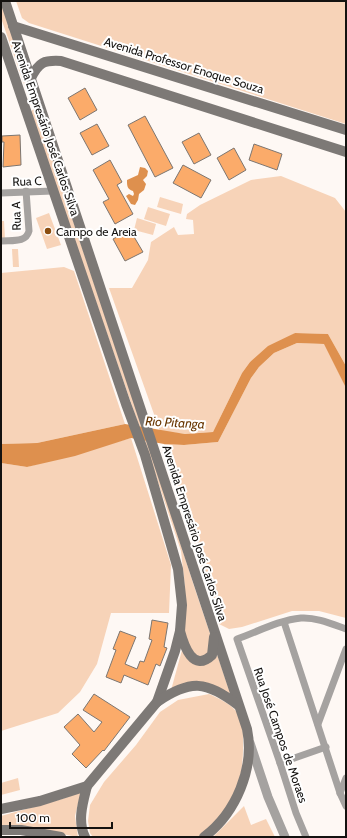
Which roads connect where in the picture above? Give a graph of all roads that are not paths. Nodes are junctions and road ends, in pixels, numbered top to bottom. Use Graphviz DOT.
graph roads {
  1 [pos="5,1"];
  2 [pos="13,26"];
  3 [pos="1,38"];
  4 [pos="1,51"];
  5 [pos="8,59"];
  6 [pos="31,78"];
  7 [pos="346,130"];
  8 [pos="346,152"];
  9 [pos="26,191"];
  10 [pos="53,191"];
  11 [pos="1,193"];
  12 [pos="1,241"];
  13 [pos="284,622"];
  14 [pos="346,629"];
  15 [pos="180,631"];
  16 [pos="214,632"];
  17 [pos="346,649"];
  18 [pos="157,702"];
  19 [pos="238,705"];
  20 [pos="318,724"];
  21 [pos="249,739"];
  22 [pos="326,747"];
  23 [pos="280,763"];
  24 [pos="346,778"];
  25 [pos="87,786"];
  26 [pos="340,793"];
  27 [pos="346,806"];
  28 [pos="1,809"];
  29 [pos="1,830"];
  30 [pos="19,834"];
  31 [pos="61,837"];
  32 [pos="85,837"];
  33 [pos="204,837"];
  34 [pos="285,837"];
  35 [pos="306,837"];
  1 -- 2 [label="main road, Avenida Empresário José Carlos Silva"];
  2 -- 6 [label="main road, Avenida Empresário José Carlos Silva"];
  2 -- 7 [label="main road, Avenida Professor Enoque Souza"];
  3 -- 5 [label="main road, Avenida Empresário José Carlos Silva"];
  4 -- 5 [label="main road"];
  5 -- 10 [label="main road, Avenida Empresário José Carlos Silva"];
  6 -- 8 [label="main road"];
  6 -- 16 [label="main road, Avenida Empresário José Carlos Silva"];
  9 -- 10 [label="street, Rua C"];
  9 -- 11 [label="street, Rua C"];
  9 -- 12 [label="street, Rua A"];
  10 -- 15 [label="main road, Avenida Empresário José Carlos Silva"];
  13 -- 14 [label="street"];
  13 -- 20 [label="street"];
  13 -- 23 [label="street, Rua José Campos de Moraes"];
  15 -- 16 [label="main road"];
  15 -- 18 [label="main road, Avenida Empresário José Carlos Silva"];
  16 -- 19 [label="main road, Avenida Empresário José Carlos Silva"];
  17 -- 20 [label="street"];
  18 -- 19 [label="main road"];
  18 -- 25 [label="main road, Avenida Empresário José Carlos Silva"];
  19 -- 21 [label="main road, Avenida Empresário José Carlos Silva"];
  20 -- 22 [label="street"];
  21 -- 33 [label="main road, Avenida Empresário José Carlos Silva"];
  21 -- 34 [label="street"];
  22 -- 23 [label="street"];
  22 -- 26 [label="street"];
  23 -- 35 [label="street, Rua José Campos de Moraes"];
  24 -- 26 [label="street"];
  25 -- 28 [label="main road"];
  25 -- 32 [label="main road"];
  26 -- 27 [label="street"];
  29 -- 30 [label="main road"];
  30 -- 31 [label="main road"];
}
